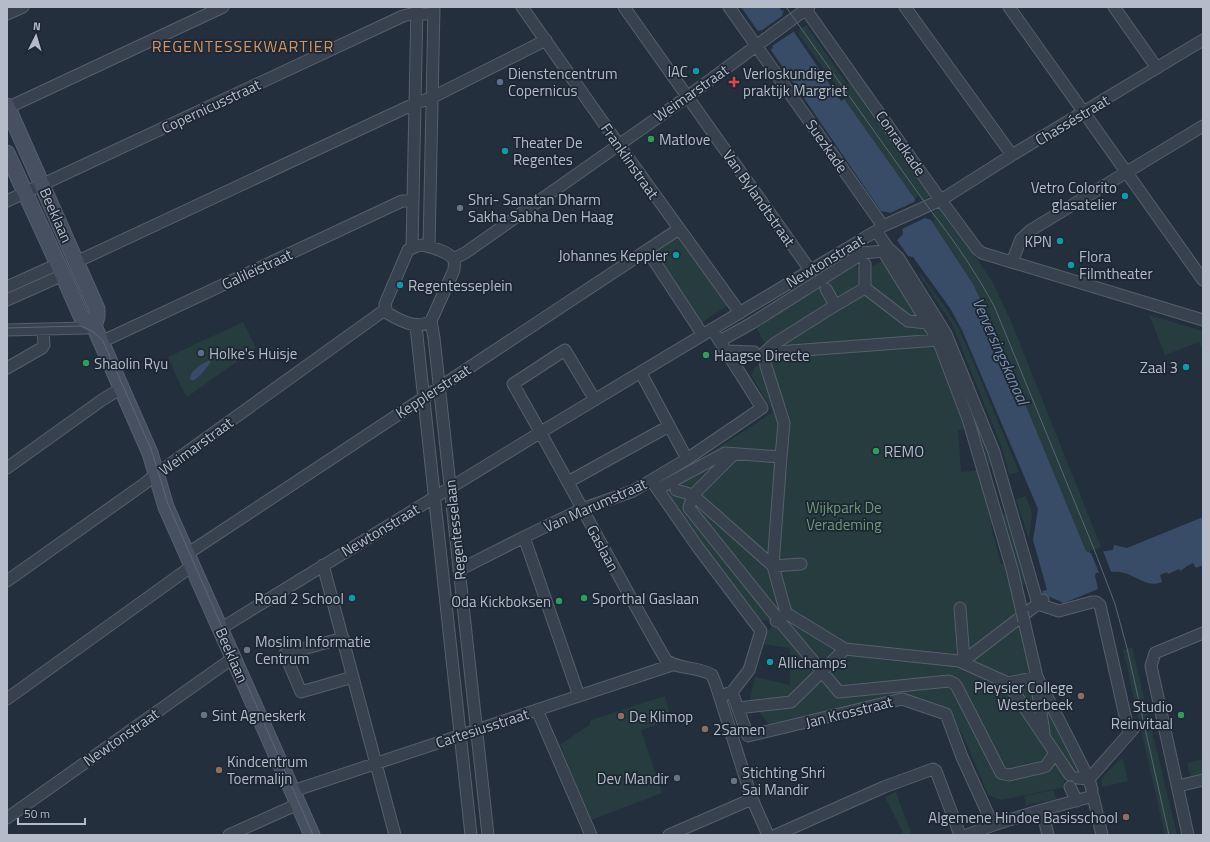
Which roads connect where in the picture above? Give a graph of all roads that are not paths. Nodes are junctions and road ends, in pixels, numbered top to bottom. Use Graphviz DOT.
graph roads {
  1 [pos="23,7"];
  2 [pos="522,7"];
  3 [pos="624,7"];
  4 [pos="729,7"];
  5 [pos="905,7"];
  6 [pos="1009,7"];
  7 [pos="1114,7"];
  8 [pos="219,8"];
  9 [pos="806,8"];
  10 [pos="416,10"];
  11 [pos="434,10"];
  12 [pos="7,14"];
  13 [pos="546,40"];
  14 [pos="1203,40"];
  15 [pos="757,46"];
  16 [pos="1157,68"];
  17 [pos="433,97"];
  18 [pos="687,97"];
  19 [pos="414,104"];
  20 [pos="7,108"];
  21 [pos="1084,113"];
  22 [pos="1202,127"];
  23 [pos="619,145"];
  24 [pos="7,153"];
  25 [pos="1012,156"];
  26 [pos="1127,172"];
  27 [pos="42,185"];
  28 [pos="25,193"];
  29 [pos="941,200"];
  30 [pos="7,201"];
  31 [pos="413,201"];
  32 [pos="879,228"];
  33 [pos="679,229"];
  34 [pos="429,246"];
  35 [pos="412,248"];
  36 [pos="646,250"];
  37 [pos="872,255"];
  38 [pos="453,259"];
  39 [pos="76,262"];
  40 [pos="1012,262"];
  41 [pos="61,270"];
  42 [pos="810,270"];
  43 [pos="1203,280"];
  44 [pos="7,287"];
  45 [pos="865,288"];
  46 [pos="826,289"];
  47 [pos="7,300"];
  48 [pos="835,306"];
  49 [pos="386,310"];
  50 [pos="740,313"];
  51 [pos="1203,320"];
  52 [pos="431,321"];
  53 [pos="927,323"];
  54 [pos="94,326"];
  55 [pos="416,326"];
  56 [pos="43,329"];
  57 [pos="7,330"];
  58 [pos="708,332"];
  59 [pos="938,340"];
  60 [pos="720,341"];
  61 [pos="101,342"];
  62 [pos="726,351"];
  63 [pos="759,352"];
  64 [pos="7,368"];
  65 [pos="640,373"];
  66 [pos="440,387"];
  67 [pos="124,394"];
  68 [pos="424,397"];
  69 [pos="595,400"];
  70 [pos="669,426"];
  71 [pos="541,432"];
  72 [pos="734,454"];
  73 [pos="781,457"];
  74 [pos="687,459"];
  75 [pos="7,468"];
  76 [pos="157,474"];
  77 [pos="568,482"];
  78 [pos="660,486"];
  79 [pos="451,488"];
  80 [pos="693,495"];
  81 [pos="435,497"];
  82 [pos="582,509"];
  83 [pos="524,536"];
  84 [pos="190,560"];
  85 [pos="801,564"];
  86 [pos="323,565"];
  87 [pos="773,566"];
  88 [pos="459,570"];
  89 [pos="7,581"];
  90 [pos="1041,602"];
  91 [pos="960,608"];
  92 [pos="778,619"];
  93 [pos="220,628"];
  94 [pos="760,630"];
  95 [pos="1203,633"];
  96 [pos="343,638"];
  97 [pos="844,649"];
  98 [pos="233,658"];
  99 [pos="961,660"];
  100 [pos="672,665"];
  101 [pos="822,672"];
  102 [pos="353,677"];
  103 [pos="1036,677"];
  104 [pos="1008,683"];
  105 [pos="732,692"];
  106 [pos="579,696"];
  107 [pos="719,696"];
  108 [pos="7,699"];
  109 [pos="738,708"];
  110 [pos="537,710"];
  111 [pos="477,731"];
  112 [pos="461,735"];
  113 [pos="1044,737"];
  114 [pos="975,751"];
  115 [pos="1055,753"];
  116 [pos="376,763"];
  117 [pos="1089,779"];
  118 [pos="1072,780"];
  119 [pos="1203,780"];
  120 [pos="1178,786"];
  121 [pos="1093,793"];
  122 [pos="295,798"];
  123 [pos="752,799"];
  124 [pos="1076,801"];
  125 [pos="1040,810"];
  126 [pos="8,816"];
  127 [pos="993,825"];
  128 [pos="229,835"];
  129 [pos="312,835"];
  130 [pos="395,835"];
  131 [pos="471,835"];
  132 [pos="488,835"];
  133 [pos="591,835"];
  134 [pos="670,835"];
  135 [pos="768,835"];
  136 [pos="776,835"];
  137 [pos="960,835"];
  138 [pos="967,835"];
  139 [pos="1048,835"];
  140 [pos="1102,835"];
  141 [pos="1188,835"];
  1 -- 12 [label="street"];
  2 -- 13 [label="street, Franklinstraat"];
  3 -- 18 [label="street, Van Bylandtstraat"];
  4 -- 15 [label="street, Suezkade"];
  5 -- 25 [label="street"];
  6 -- 21 [label="street"];
  7 -- 16 [label="street"];
  8 -- 20 [label="street"];
  9 -- 15 [label="street, Weimarstraat"];
  9 -- 29 [label="street, Conradkade"];
  10 -- 11 [label="street"];
  10 -- 19 [label="street"];
  10 -- 27 [label="street, Copernicusstraat"];
  11 -- 17 [label="street"];
  13 -- 17 [label="street"];
  13 -- 23 [label="street, Franklinstraat"];
  14 -- 16 [label="street, Chasséstraat"];
  15 -- 18 [label="street, Weimarstraat"];
  15 -- 32 [label="street, Suezkade"];
  16 -- 21 [label="street, Chasséstraat"];
  17 -- 19 [label="street"];
  17 -- 34 [label="street"];
  18 -- 23 [label="street, Weimarstraat"];
  18 -- 42 [label="street, Van Bylandtstraat"];
  19 -- 31 [label="street"];
  19 -- 39 [label="street"];
  20 -- 27 [label="street, Beeklaan"];
  21 -- 25 [label="street, Chasséstraat"];
  21 -- 26 [label="street"];
  22 -- 26 [label="street"];
  23 -- 33 [label="street, Franklinstraat"];
  23 -- 38 [label="street, Weimarstraat"];
  24 -- 28 [label="street, Beeklaan"];
  25 -- 29 [label="street, Chasséstraat"];
  26 -- 40 [label="street"];
  26 -- 43 [label="street"];
  27 -- 28 [label="street, Copernicusstraat"];
  27 -- 39 [label="street, Beeklaan"];
  28 -- 30 [label="street, Copernicusstraat"];
  28 -- 41 [label="street, Beeklaan"];
  29 -- 32 [label="street, Newtonstraat"];
  29 -- 40 [label="street, Conradkade"];
  31 -- 35 [label="street"];
  31 -- 61 [label="street, Galileïstraat"];
  32 -- 37 [label="street, Suezkade"];
  32 -- 42 [label="street, Newtonstraat"];
  33 -- 36 [label="street, Kepplerstraat"];
  33 -- 50 [label="street, Franklinstraat"];
  34 -- 35 [label="street"];
  34 -- 38 [label="street"];
  35 -- 49 [label="street"];
  36 -- 58 [label="street"];
  36 -- 66 [label="street, Kepplerstraat"];
  37 -- 45 [label="street"];
  37 -- 53 [label="street"];
  37 -- 60 [label="street"];
  37 -- 90 [label="street"];
  38 -- 52 [label="street"];
  39 -- 54 [label="street, Beeklaan"];
  40 -- 51 [label="street, Conradkade"];
  41 -- 44 [label="street"];
  41 -- 47 [label="street"];
  41 -- 54 [label="street, Beeklaan"];
  42 -- 50 [label="street, Newtonstraat"];
  45 -- 48 [label="street"];
  45 -- 53 [label="street"];
  46 -- 48 [label="street"];
  48 -- 63 [label="street"];
  49 -- 55 [label="street"];
  49 -- 76 [label="street, Weimarstraat"];
  50 -- 58 [label="street, Newtonstraat"];
  52 -- 55 [label="street"];
  52 -- 66 [label="street, Regentesselaan"];
  53 -- 59 [label="street"];
  54 -- 56 [label="street"];
  54 -- 61 [label="street, Beeklaan"];
  55 -- 68 [label="street, Regentesselaan"];
  56 -- 57 [label="street"];
  56 -- 64 [label="street"];
  58 -- 60 [label="street"];
  58 -- 65 [label="street, Newtonstraat"];
  59 -- 63 [label="street"];
  59 -- 103 [label="street"];
  60 -- 62 [label="street"];
  61 -- 67 [label="street, Beeklaan"];
  62 -- 63 [label="street"];
  62 -- 74 [label="street"];
  63 -- 73 [label="street"];
  65 -- 69 [label="street, Newtonstraat"];
  65 -- 70 [label="street"];
  66 -- 68 [label="street, Kepplerstraat"];
  66 -- 79 [label="street, Regentesselaan"];
  67 -- 75 [label="street"];
  67 -- 76 [label="street, Beeklaan"];
  68 -- 81 [label="street, Regentesselaan"];
  68 -- 84 [label="street, Kepplerstraat"];
  69 -- 71 [label="street, Newtonstraat"];
  69 -- 71 [label="street"];
  70 -- 74 [label="street"];
  70 -- 77 [label="street"];
  71 -- 77 [label="street, Gaslaan"];
  71 -- 79 [label="street, Newtonstraat"];
  72 -- 73 [label="street"];
  72 -- 78 [label="street"];
  72 -- 80 [label="street"];
  73 -- 87 [label="street"];
  74 -- 78 [label="street, Van Marumstraat"];
  76 -- 84 [label="street, Beeklaan"];
  76 -- 89 [label="street, Weimarstraat"];
  77 -- 82 [label="street, Gaslaan"];
  78 -- 80 [label="street"];
  78 -- 82 [label="street, Van Marumstraat"];
  78 -- 94 [label="street"];
  79 -- 81 [label="street, Newtonstraat"];
  79 -- 88 [label="street, Regentesselaan"];
  80 -- 87 [label="street"];
  80 -- 92 [label="street"];
  81 -- 86 [label="street, Newtonstraat"];
  81 -- 112 [label="street, Regentesselaan"];
  82 -- 83 [label="street, Van Marumstraat"];
  82 -- 100 [label="street, Gaslaan"];
  83 -- 88 [label="street, Van Marumstraat"];
  83 -- 106 [label="street"];
  84 -- 93 [label="street, Beeklaan"];
  84 -- 108 [label="street, Kepplerstraat"];
  85 -- 87 [label="street"];
  86 -- 93 [label="street, Newtonstraat"];
  86 -- 96 [label="street"];
  87 -- 92 [label="street"];
  88 -- 111 [label="street, Regentesselaan"];
  90 -- 99 [label="street"];
  90 -- 117 [label="street"];
  91 -- 99 [label="street"];
  92 -- 94 [label="street"];
  92 -- 97 [label="street"];
  92 -- 101 [label="street"];
  93 -- 98 [label="street, Beeklaan"];
  94 -- 105 [label="street"];
  95 -- 120 [label="street"];
  96 -- 102 [label="street"];
  96 -- 102 [label="street"];
  97 -- 99 [label="street"];
  97 -- 101 [label="street"];
  98 -- 122 [label="street, Beeklaan"];
  98 -- 126 [label="street, Newtonstraat"];
  99 -- 104 [label="street"];
  100 -- 106 [label="street, Cartesiusstraat"];
  100 -- 107 [label="street"];
  101 -- 109 [label="street"];
  101 -- 114 [label="street"];
  102 -- 116 [label="street"];
  103 -- 104 [label="street"];
  103 -- 113 [label="street"];
  103 -- 117 [label="street"];
  104 -- 113 [label="street"];
  105 -- 107 [label="street"];
  105 -- 109 [label="street, Jan Krosstraat"];
  106 -- 110 [label="street, Cartesiusstraat"];
  107 -- 123 [label="street"];
  109 -- 114 [label="street, Jan Krosstraat"];
  110 -- 111 [label="street, Cartesiusstraat"];
  110 -- 133 [label="street"];
  111 -- 112 [label="street, Cartesiusstraat"];
  111 -- 132 [label="street, Regentesselaan"];
  112 -- 116 [label="street, Cartesiusstraat"];
  112 -- 131 [label="street, Regentesselaan"];
  113 -- 115 [label="street"];
  114 -- 115 [label="street"];
  114 -- 127 [label="street, Jan Krosstraat"];
  115 -- 118 [label="street"];
  116 -- 122 [label="street, Cartesiusstraat"];
  116 -- 130 [label="street"];
  117 -- 118 [label="street"];
  117 -- 121 [label="street"];
  118 -- 124 [label="street"];
  119 -- 120 [label="street"];
  120 -- 141 [label="street"];
  121 -- 124 [label="street"];
  121 -- 140 [label="street"];
  122 -- 128 [label="street, Cartesiusstraat"];
  122 -- 129 [label="street, Beeklaan"];
  123 -- 134 [label="street"];
  123 -- 135 [label="street"];
  124 -- 125 [label="street"];
  125 -- 127 [label="street"];
  125 -- 139 [label="street"];
  127 -- 138 [label="street"];
  136 -- 137 [label="street"];
}
